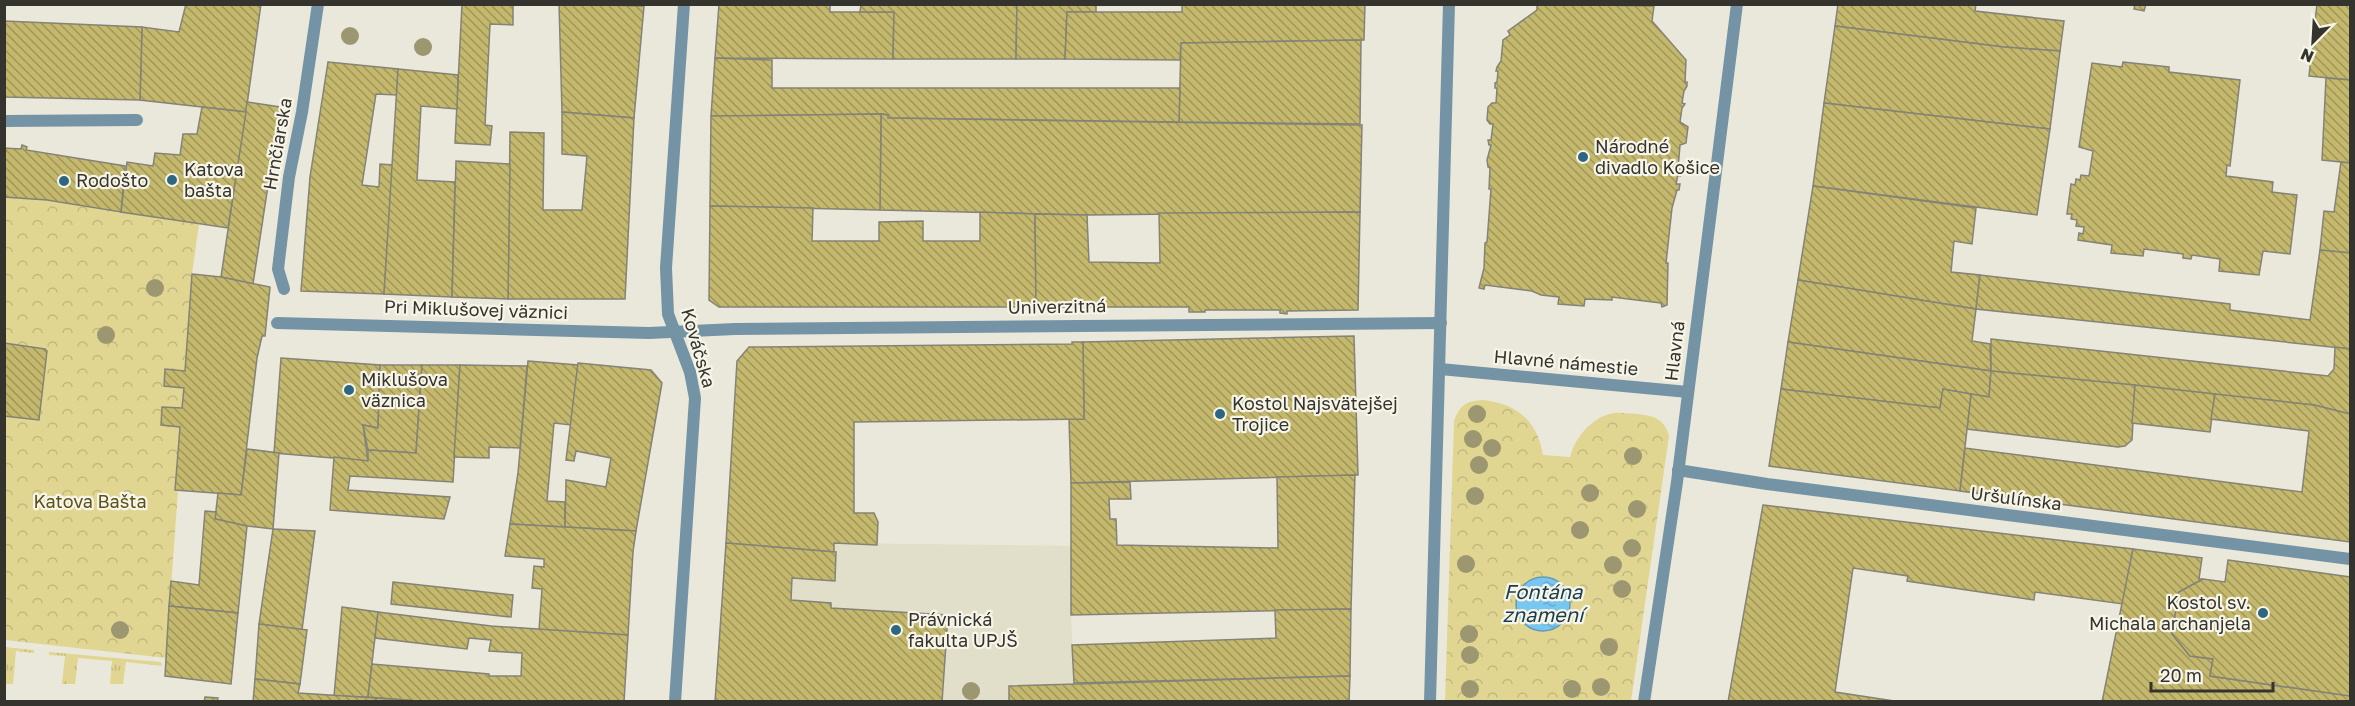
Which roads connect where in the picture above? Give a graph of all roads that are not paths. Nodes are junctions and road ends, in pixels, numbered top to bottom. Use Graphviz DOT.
graph roads {
  1 [pos="318,4"];
  2 [pos="684,4"];
  3 [pos="1449,4"];
  4 [pos="1737,4"];
  5 [pos="137,120"];
  6 [pos="4,121"];
  7 [pos="284,289"];
  8 [pos="277,323"];
  9 [pos="1441,323"];
  10 [pos="674,332"];
  11 [pos="1440,369"];
  12 [pos="1688,392"];
  13 [pos="1678,470"];
  14 [pos="2350,559"];
  15 [pos="675,702"];
  16 [pos="1430,702"];
  17 [pos="1644,702"];
  1 -- 7 [label="street, Hrnčiarska"];
  2 -- 10 [label="street, Kováčska"];
  3 -- 9 [label="street"];
  4 -- 12 [label="street, Hlavná"];
  5 -- 6 [label="street"];
  8 -- 10 [label="street, Pri Miklušovej väznici"];
  9 -- 10 [label="street, Univerzitná"];
  9 -- 11 [label="street"];
  10 -- 15 [label="street, Kováčska"];
  11 -- 12 [label="street, Hlavné námestie"];
  11 -- 16 [label="street"];
  12 -- 13 [label="street, Hlavná"];
  13 -- 14 [label="street, Uršulínska"];
  13 -- 17 [label="street, Hlavná"];
}
